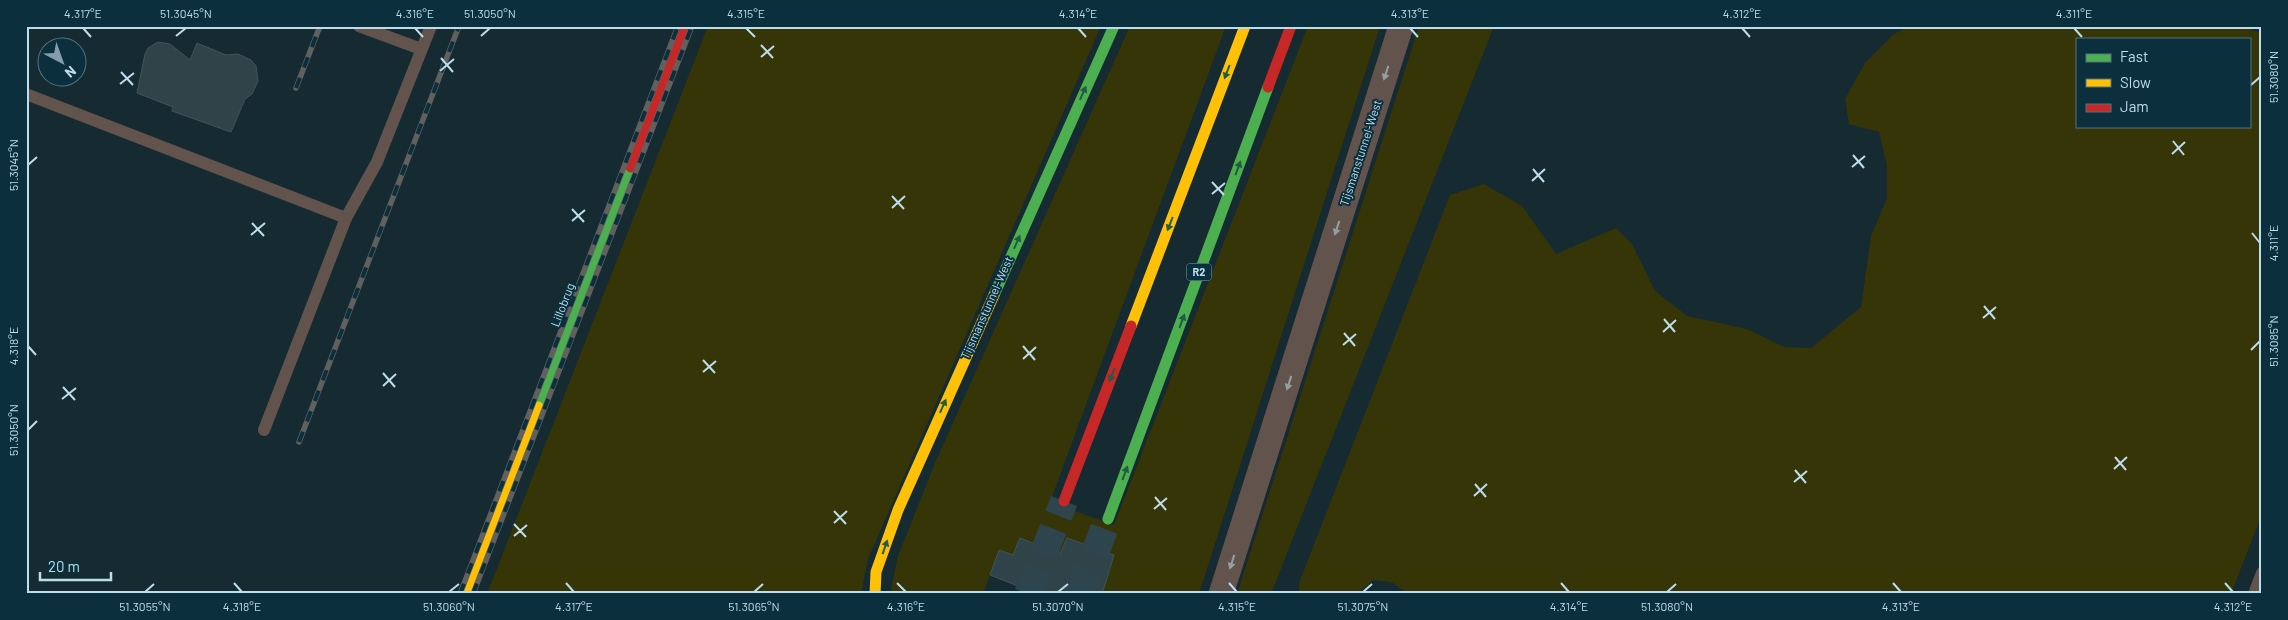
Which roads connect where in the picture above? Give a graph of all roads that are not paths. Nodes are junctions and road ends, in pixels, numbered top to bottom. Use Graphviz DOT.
graph roads {
  1 [pos="359,26"];
  2 [pos="431,26"];
  3 [pos="685,26"];
  4 [pos="1114,26"];
  5 [pos="1245,26"];
  6 [pos="1291,26"];
  7 [pos="1401,26"];
  8 [pos="421,50"];
  9 [pos="26,94"];
  10 [pos="346,218"];
  11 [pos="264,430"];
  12 [pos="1064,501"];
  13 [pos="1108,519"];
  14 [pos="2262,573"];
  15 [pos="466,594"];
  16 [pos="875,594"];
  17 [pos="1221,594"];
  18 [pos="2254,594"];
  1 -- 8 [label="lane"];
  2 -- 8 [label="lane"];
  3 -- 15 [label="main road, Lillobrug"];
  16 -- 4 [label="main road, Tijsmanstunnel-West, one-way"];
  5 -- 12 [label="main road, one-way"];
  13 -- 6 [label="main road, R2, one-way"];
  7 -- 17 [label="street, Tijsmanstunnel-West, one-way"];
  8 -- 10 [label="lane"];
  9 -- 10 [label="lane"];
  10 -- 11 [label="lane"];
  14 -- 18 [label="lane"];
}
